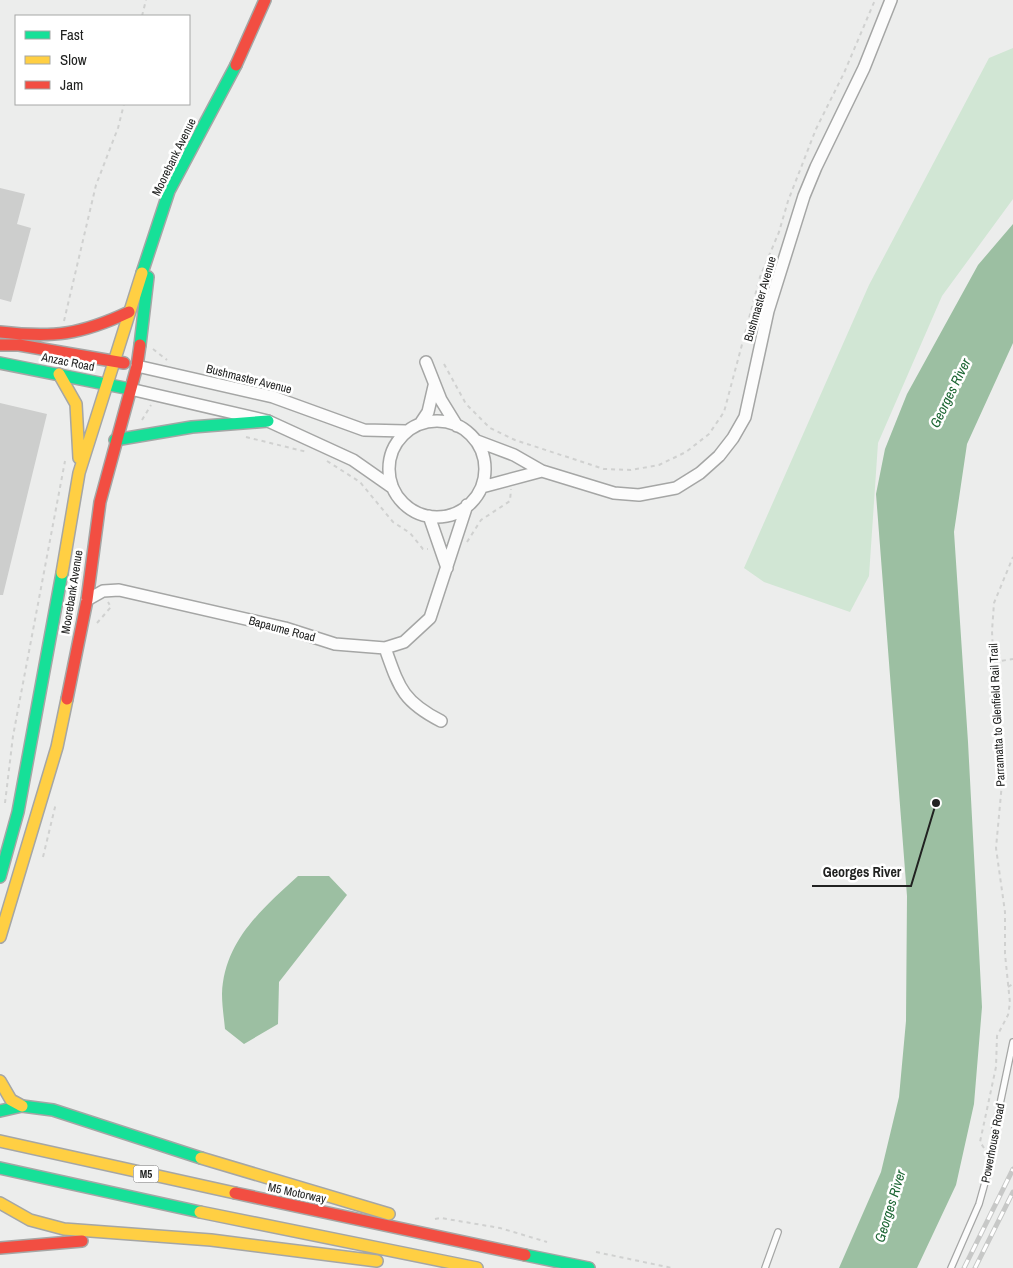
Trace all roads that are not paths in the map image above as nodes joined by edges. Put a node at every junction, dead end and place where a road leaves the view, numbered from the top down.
1 (265, 0) edge
2 (891, 0) edge
3 (151, 248) junction
4 (129, 312) junction
5 (0, 332) edge
6 (0, 345) edge
7 (113, 361) junction
8 (426, 362) dead end
9 (0, 363) edge
10 (137, 366) junction
11 (58, 374) junction
12 (106, 384) junction
13 (435, 384) junction
14 (130, 389) junction
15 (268, 421) junction
16 (420, 424) junction
17 (457, 426) junction
18 (406, 431) junction
19 (115, 440) junction
20 (476, 441) junction
21 (542, 472) junction
22 (79, 473) junction
23 (482, 487) junction
24 (393, 488) junction
25 (467, 505) junction
26 (429, 516) junction
27 (446, 568) junction
28 (87, 600) junction
29 (385, 648) junction
30 (441, 720) dead end
31 (0, 877) edge
32 (0, 937) edge
33 (1013, 1043) edge
34 (0, 1081) edge
35 (22, 1106) junction
36 (0, 1111) edge
37 (0, 1141) edge
38 (0, 1168) edge
39 (0, 1203) edge
40 (778, 1232) dead end
41 (167, 1236) junction
42 (444, 1238) junction
43 (0, 1248) edge
44 (440, 1268) edge
45 (478, 1268) edge
46 (589, 1268) edge
47 (765, 1268) edge
48 (951, 1268) edge

1 - 3 main road, Moorebank Avenue
2 - 21 street, Bushmaster Avenue
3 - 4 main road, Moorebank Avenue
3 - 10 main road, Moorebank Avenue
4 - 5 main road
4 - 7 main road, Moorebank Avenue
6 - 7 main road, Anzac Road
7 - 10 main road, Bushmaster Avenue
7 - 12 main road, Moorebank Avenue
8 - 13 street
9 - 11 main road, Anzac Road
10 - 14 main road, Moorebank Avenue
10 - 18 street, Bushmaster Avenue
11 - 12 main road, Anzac Road
11 - 22 main road
12 - 14 main road, Anzac Road
12 - 22 main road, Moorebank Avenue
13 - 16 street
13 - 17 street
14 - 15 street
14 - 19 main road, Moorebank Avenue
15 - 19 main road
15 - 24 street
16 - 17 street
16 - 18 street
17 - 20 street
18 - 24 street
19 - 28 main road, Moorebank Avenue
20 - 21 street, Bushmaster Avenue
20 - 23 street
21 - 23 street
22 - 31 main road, Moorebank Avenue
23 - 25 street
24 - 26 street
25 - 26 street
25 - 27 street
26 - 27 street
27 - 29 street
28 - 29 street, Bapaume Road
28 - 32 main road, Moorebank Avenue
29 - 30 street
33 - 48 lane, Powerhouse Road
34 - 35 main road
35 - 36 main road
35 - 42 main road
37 - 42 main road, M5 Motorway / M5
38 - 45 main road, M5
39 - 41 main road
40 - 47 lane
41 - 43 main road
41 - 44 main road
42 - 46 main road, M5 Motorway / M5

